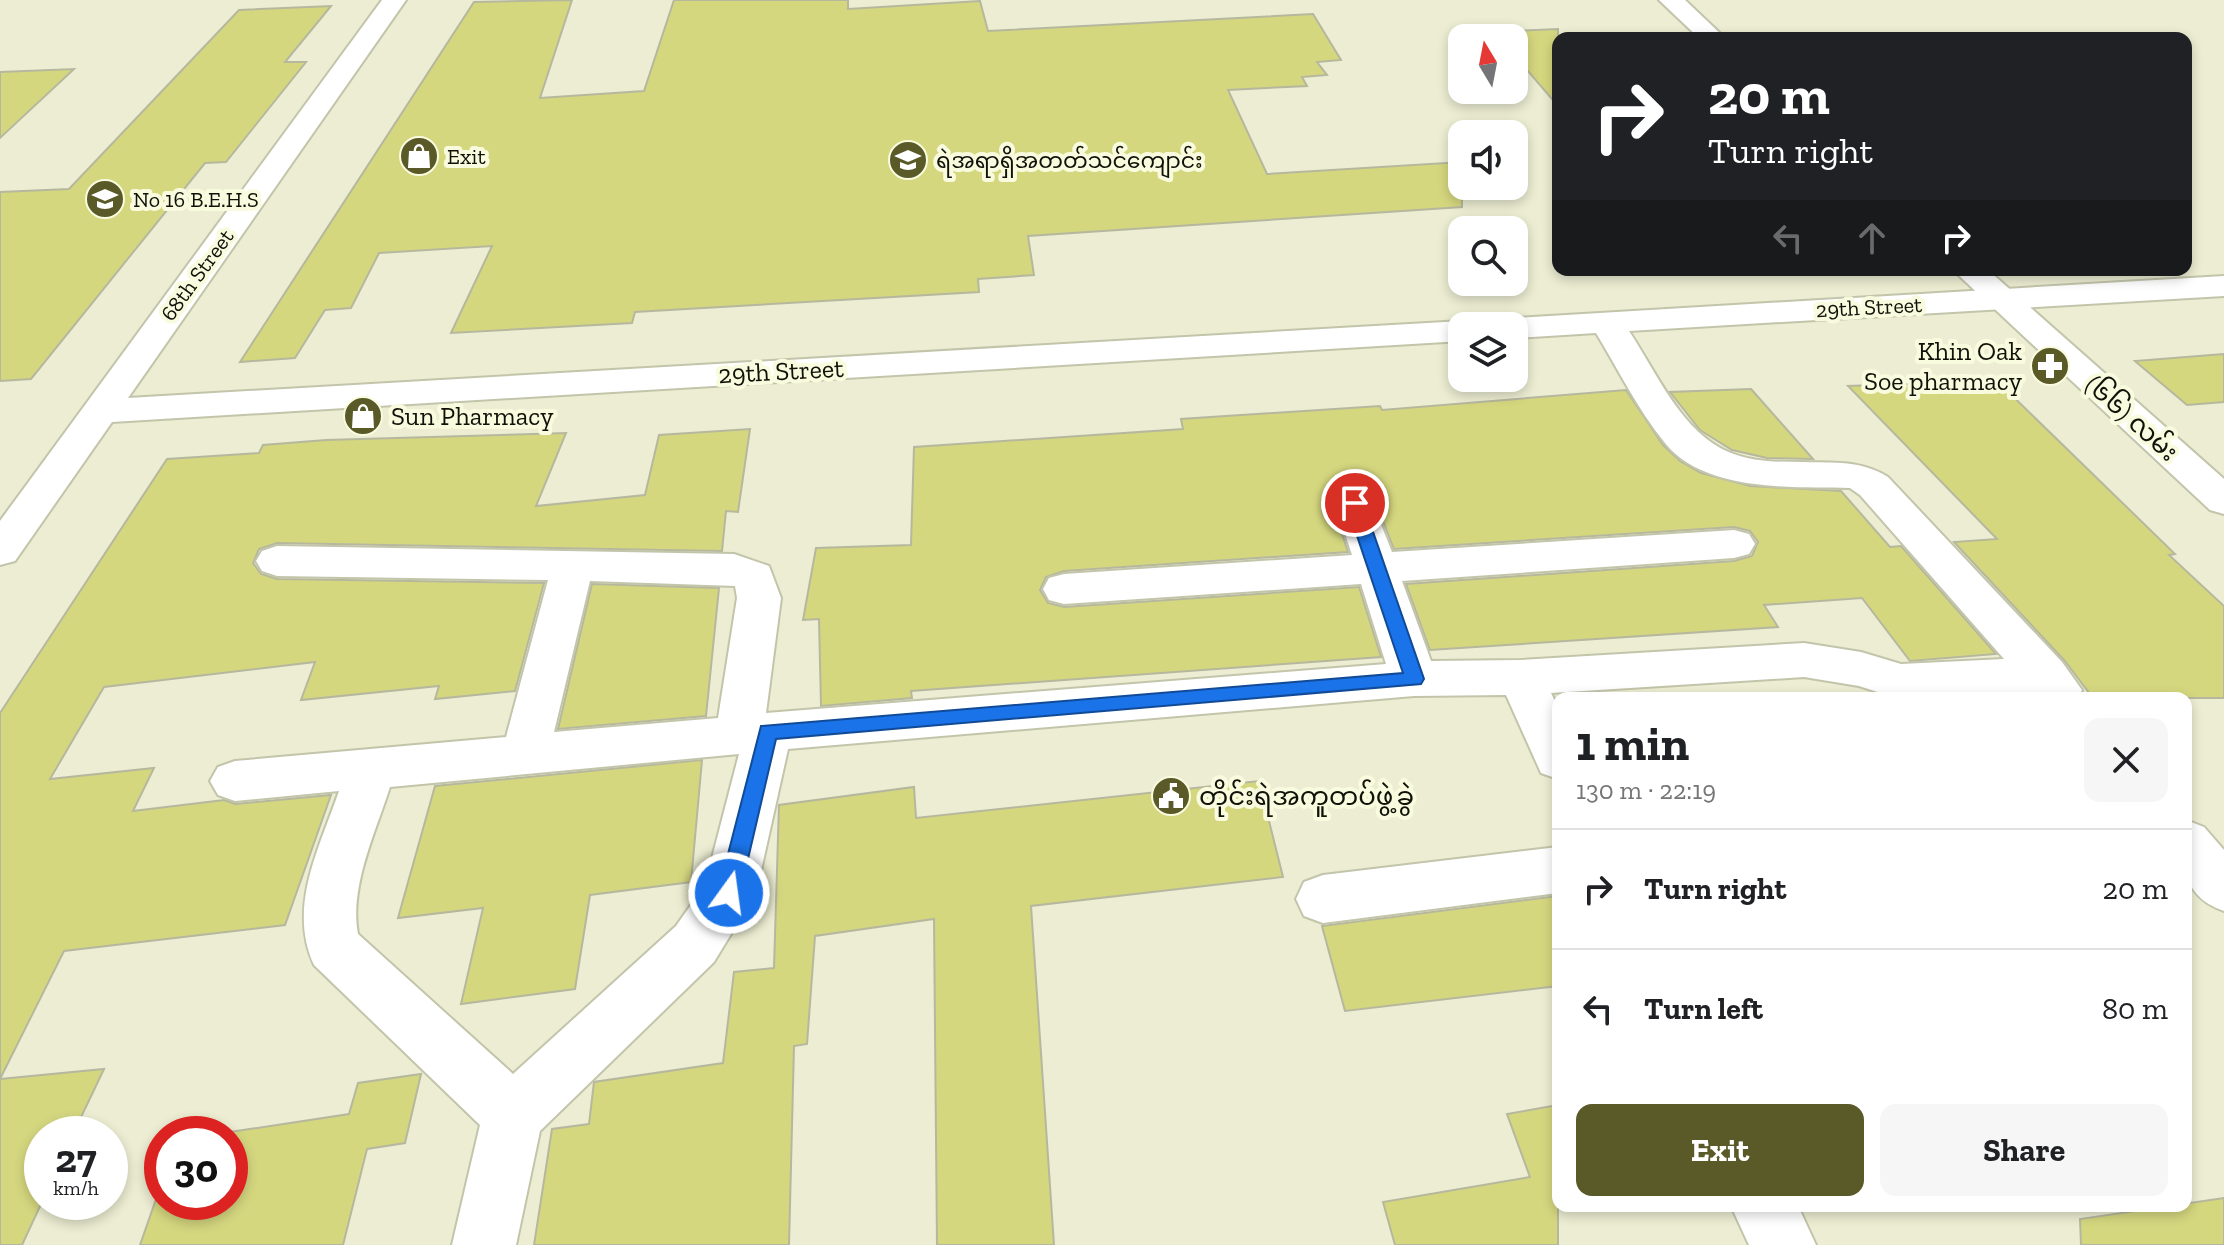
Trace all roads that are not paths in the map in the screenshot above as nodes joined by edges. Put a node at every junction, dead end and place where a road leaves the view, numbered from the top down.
1 (394, 0) edge
2 (1671, 0) edge
3 (1706, 32) edge
4 (1976, 276) edge
5 (2224, 286) edge
6 (2002, 299) junction
7 (1606, 322) junction
8 (1528, 327) edge
9 (1448, 332) edge
10 (100, 411) junction
11 (2217, 488) edge
12 (1355, 503) dead end
13 (1734, 544) dead end
14 (0, 551) edge
15 (277, 561) dead end
16 (573, 566) junction
17 (1376, 566) junction
18 (1064, 589) dead end
19 (1521, 677) junction
20 (1414, 679) junction
21 (2056, 686) edge
22 (754, 733) junction
23 (1552, 746) edge
24 (525, 754) junction
25 (371, 769) junction
26 (235, 781) dead end
27 (2192, 849) edge
28 (1552, 871) edge
29 (2224, 888) edge
30 (1323, 899) dead end
31 (513, 1115) junction
32 (1766, 1212) edge
33 (484, 1245) edge
34 (1784, 1245) edge

1 - 10 street, 68th Street
2 - 3 street
4 - 6 street, (၆၆) လမ်း
5 - 6 street, 29th Street
6 - 7 street, 29th Street
6 - 11 street, (၆၆) လမ်း
7 - 8 street, 29th Street
7 - 21 street
9 - 10 street, 29th Street
10 - 14 street, 68th Street
12 - 17 street
13 - 17 street
15 - 16 street
16 - 22 street
16 - 24 street
17 - 18 street
17 - 20 street
19 - 20 street
19 - 21 street
19 - 23 street
20 - 22 street
22 - 24 street
22 - 31 street
24 - 25 street
25 - 26 street
25 - 31 street
27 - 29 street
28 - 30 street
31 - 33 street
32 - 34 street

